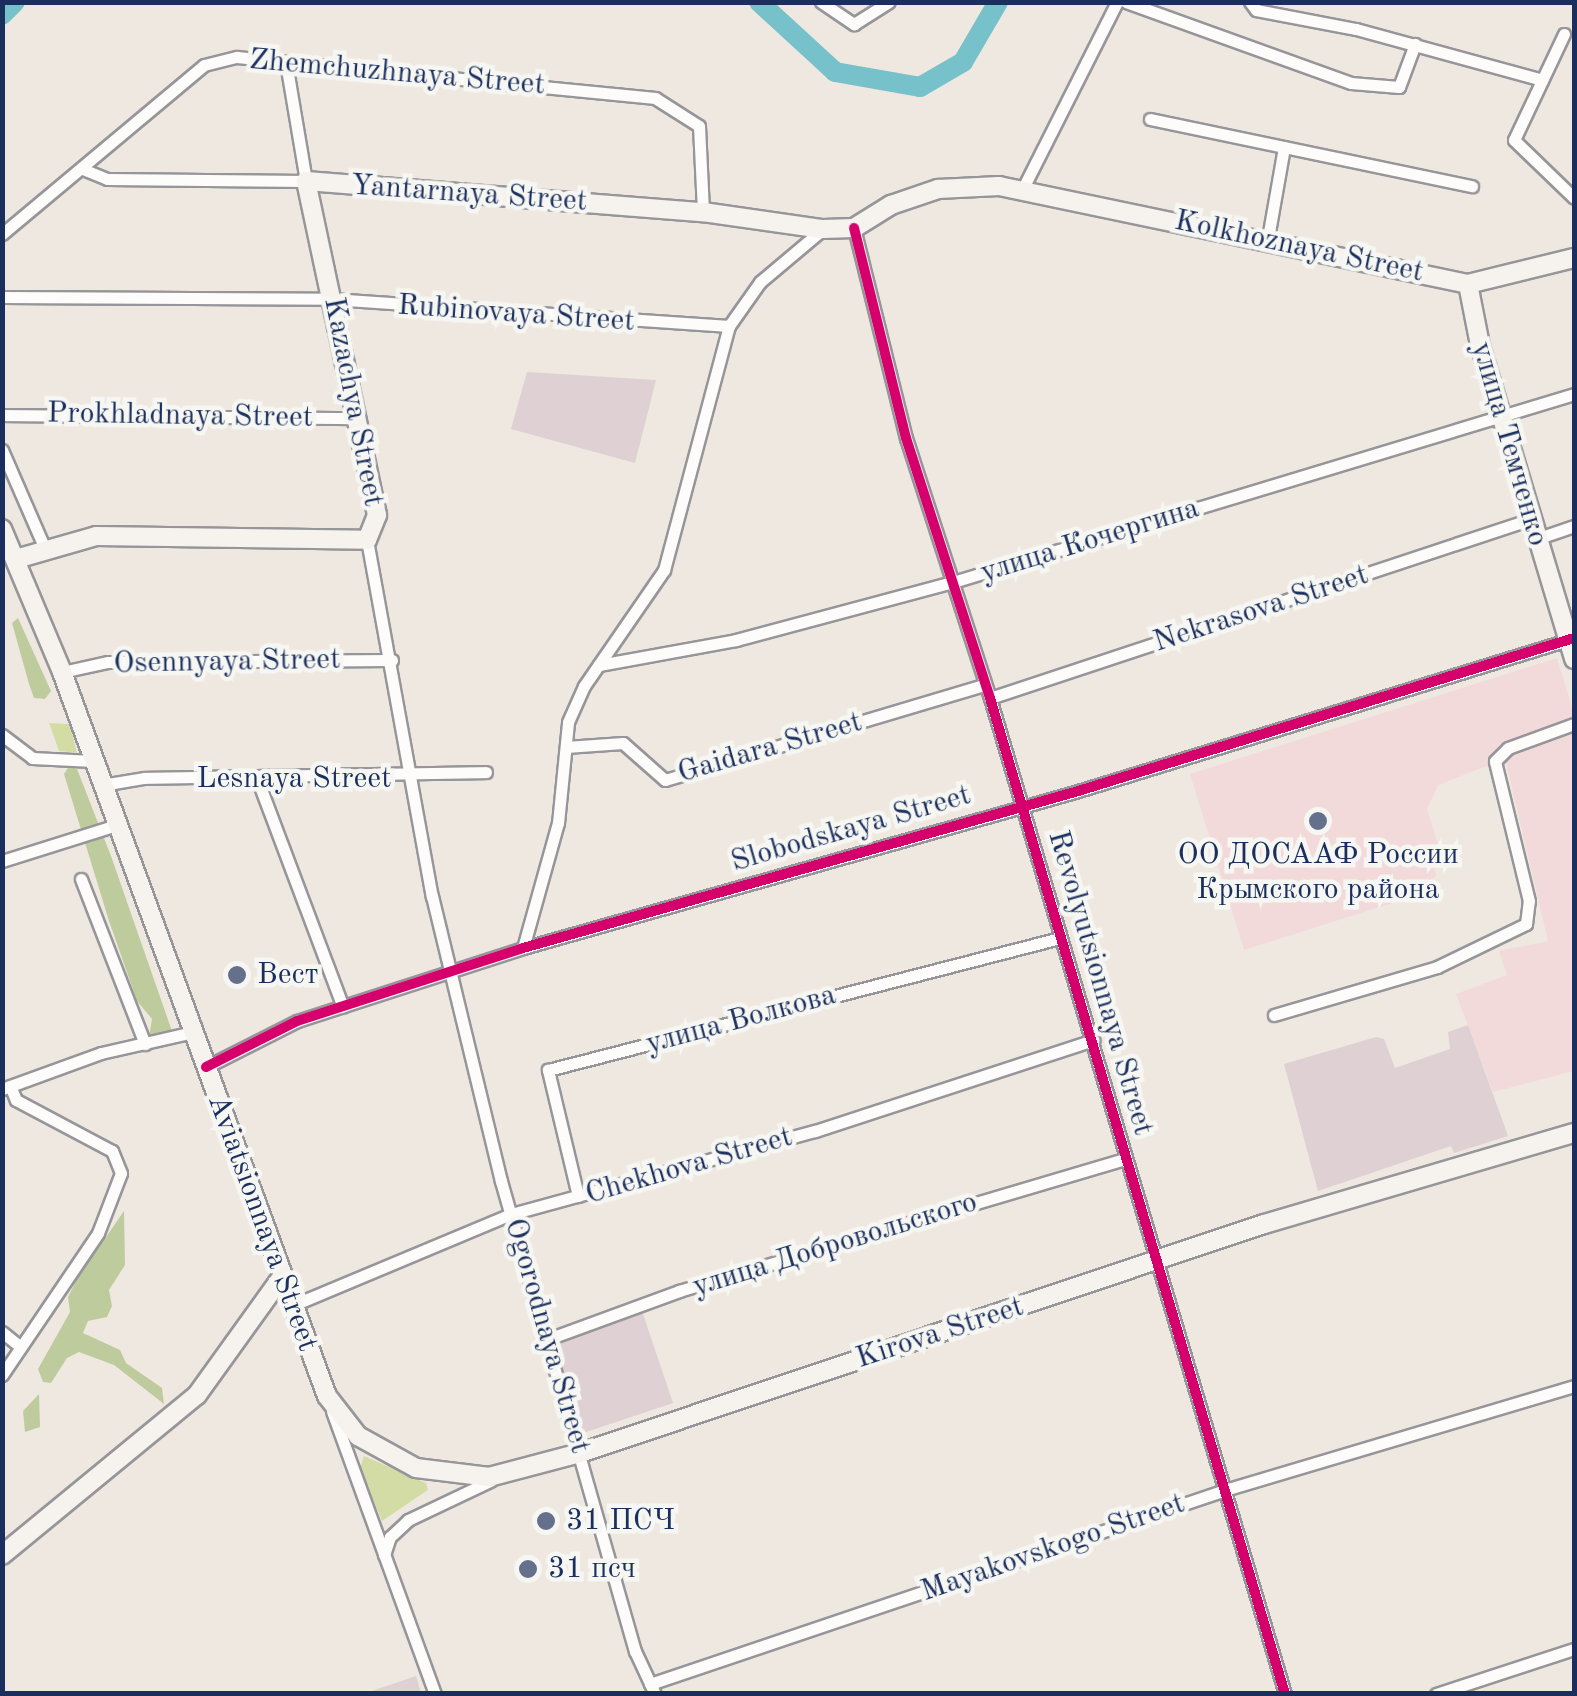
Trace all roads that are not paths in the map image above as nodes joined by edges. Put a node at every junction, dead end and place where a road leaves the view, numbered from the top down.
1 (821, 2) edge
2 (889, 2) edge
3 (1117, 2) edge
4 (1126, 2) edge
5 (1250, 2) edge
6 (1564, 34) dead end
7 (1415, 44) junction
8 (286, 63) junction
9 (1542, 80) junction
10 (1150, 119) dead end
11 (1284, 147) junction
12 (85, 170) junction
13 (306, 181) junction
14 (1472, 186) dead end
15 (1022, 190) junction
16 (1574, 198) edge
17 (703, 212) junction
18 (823, 228) junction
19 (854, 228) junction
20 (2, 234) edge
21 (1268, 238) junction
22 (1574, 258) edge
23 (1468, 284) junction
24 (2, 297) edge
25 (332, 299) junction
26 (730, 326) junction
27 (1574, 394) edge
28 (2, 414) edge
29 (1501, 417) junction
30 (358, 418) junction
31 (2, 450) edge
32 (1531, 519) junction
33 (1574, 526) edge
34 (2, 529) edge
35 (1536, 538) junction
36 (366, 540) junction
37 (45, 549) junction
38 (16, 559) junction
39 (952, 582) junction
40 (1571, 638) edge
41 (392, 660) junction
42 (1574, 660) edge
43 (599, 665) junction
44 (62, 672) junction
45 (984, 685) junction
46 (990, 698) junction
47 (1574, 724) edge
48 (2, 734) edge
49 (566, 748) junction
50 (93, 761) junction
51 (486, 772) dead end
52 (413, 778) junction
53 (258, 781) junction
54 (102, 785) junction
55 (1022, 806) junction
56 (116, 825) junction
57 (2, 861) edge
58 (81, 879) dead end
59 (1060, 938) junction
60 (523, 948) junction
61 (451, 975) junction
62 (344, 1007) junction
63 (1274, 1015) dead end
64 (193, 1032) junction
65 (1093, 1040) junction
66 (145, 1044) junction
67 (206, 1067) junction
68 (6, 1087) edge
69 (1574, 1133) edge
70 (1125, 1159) junction
71 (578, 1196) junction
72 (511, 1214) junction
73 (1158, 1260) junction
74 (280, 1278) junction
75 (291, 1306) junction
76 (2, 1332) edge
77 (548, 1339) junction
78 (19, 1346) junction
79 (2, 1375) edge
80 (1574, 1386) edge
81 (327, 1396) junction
82 (580, 1453) junction
83 (526, 1468) junction
84 (1225, 1490) junction
85 (2, 1555) edge
86 (384, 1555) junction
87 (1574, 1649) edge
88 (652, 1689) edge
89 (435, 1694) edge
90 (1284, 1694) edge
91 (1436, 1694) edge

1 - 2 street
3 - 15 street
4 - 7 street
5 - 7 street
6 - 9 street
7 - 9 street
8 - 12 street, Zhemchuzhnaya Street
8 - 13 street, Kazachya Street
8 - 17 street, Zhemchuzhnaya Street
9 - 16 street
10 - 11 street
11 - 14 street
11 - 21 street
12 - 13 street, Yantarnaya Street
12 - 20 street, Zhemchuzhnaya Street
13 - 17 main road, Yantarnaya Street
13 - 25 main road, Kazachya Street
15 - 19 main road, Kolkhoznaya Street
15 - 21 main road, Kolkhoznaya Street
17 - 18 main road, Yantarnaya Street
18 - 19 main road, Yantarnaya Street
18 - 26 street
19 - 39 street, Revolyutsionnaya Street
21 - 23 main road, Kolkhoznaya Street
22 - 23 main road, Kolkhoznaya Street
23 - 29 main road, улица Темченко
24 - 25 street, Rubinovaya Street
25 - 26 street, Rubinovaya Street
25 - 30 main road, Kazachya Street
26 - 43 street
27 - 29 street, улица Кочергина
28 - 30 street, Prokhladnaya Street
29 - 32 main road, улица Темченко
29 - 39 street, улица Кочергина
30 - 36 main road, Kazachya Street
31 - 37 street
32 - 35 main road, улица Темченко
32 - 46 street, Nekrasova Street
33 - 35 street
34 - 38 main road, Aviatsionnaya Street
35 - 40 main road, улица Темченко
36 - 37 main road
36 - 41 street, Kazachya Street
37 - 38 main road
38 - 44 main road, Aviatsionnaya Street
39 - 43 street, улица Кочергина
39 - 45 street, Revolyutsionnaya Street
40 - 42 main road, улица Темченко
40 - 55 street, Slobodskaya Street
41 - 44 street, Osennyaya Street
41 - 52 street, Kazachya Street
43 - 49 street
44 - 50 main road, Aviatsionnaya Street
45 - 46 street, Revolyutsionnaya Street
45 - 49 street, Gaidara Street
46 - 55 street, Revolyutsionnaya Street
47 - 63 street
48 - 50 street
49 - 60 street
50 - 54 main road, Aviatsionnaya Street
51 - 52 street, Lesnaya Street
52 - 53 street, Lesnaya Street
52 - 61 street, Kazachya Street
53 - 54 street, Lesnaya Street
53 - 62 street
54 - 56 main road, Aviatsionnaya Street
55 - 59 street, Revolyutsionnaya Street
55 - 60 street, Slobodskaya Street
56 - 57 street
56 - 64 main road, Aviatsionnaya Street
58 - 66 street
59 - 65 street, Revolyutsionnaya Street
59 - 71 street, улица Волкова
60 - 61 street, Slobodskaya Street
61 - 62 street, Slobodskaya Street
61 - 72 street, Ogorodnaya Street
62 - 67 street, Slobodskaya Street
64 - 66 street
64 - 67 main road, Aviatsionnaya Street
65 - 70 street, Revolyutsionnaya Street
65 - 71 street, Chekhova Street
66 - 68 street
67 - 74 main road, Aviatsionnaya Street
68 - 78 street
69 - 73 main road, Kirova Street
70 - 73 street, Revolyutsionnaya Street
70 - 77 street, улица Добровольского
71 - 72 street, Chekhova Street
72 - 75 street, Chekhova Street
72 - 77 street, Ogorodnaya Street
73 - 82 main road, Kirova Street
73 - 84 street, Revolyutsionnaya Street
74 - 75 main road, Aviatsionnaya Street
74 - 85 main road
75 - 81 main road, Aviatsionnaya Street
76 - 78 street
77 - 82 street, Ogorodnaya Street
78 - 79 street
80 - 84 street, Mayakovskogo Street
81 - 83 main road, Kirova Street
81 - 86 street, Aviatsionnaya Street
82 - 83 main road, Kirova Street
82 - 88 street, Ogorodnaya Street
83 - 86 street
84 - 88 street, Mayakovskogo Street
84 - 90 street, Revolyutsionnaya Street
86 - 89 street, Aviatsionnaya Street
87 - 91 street

